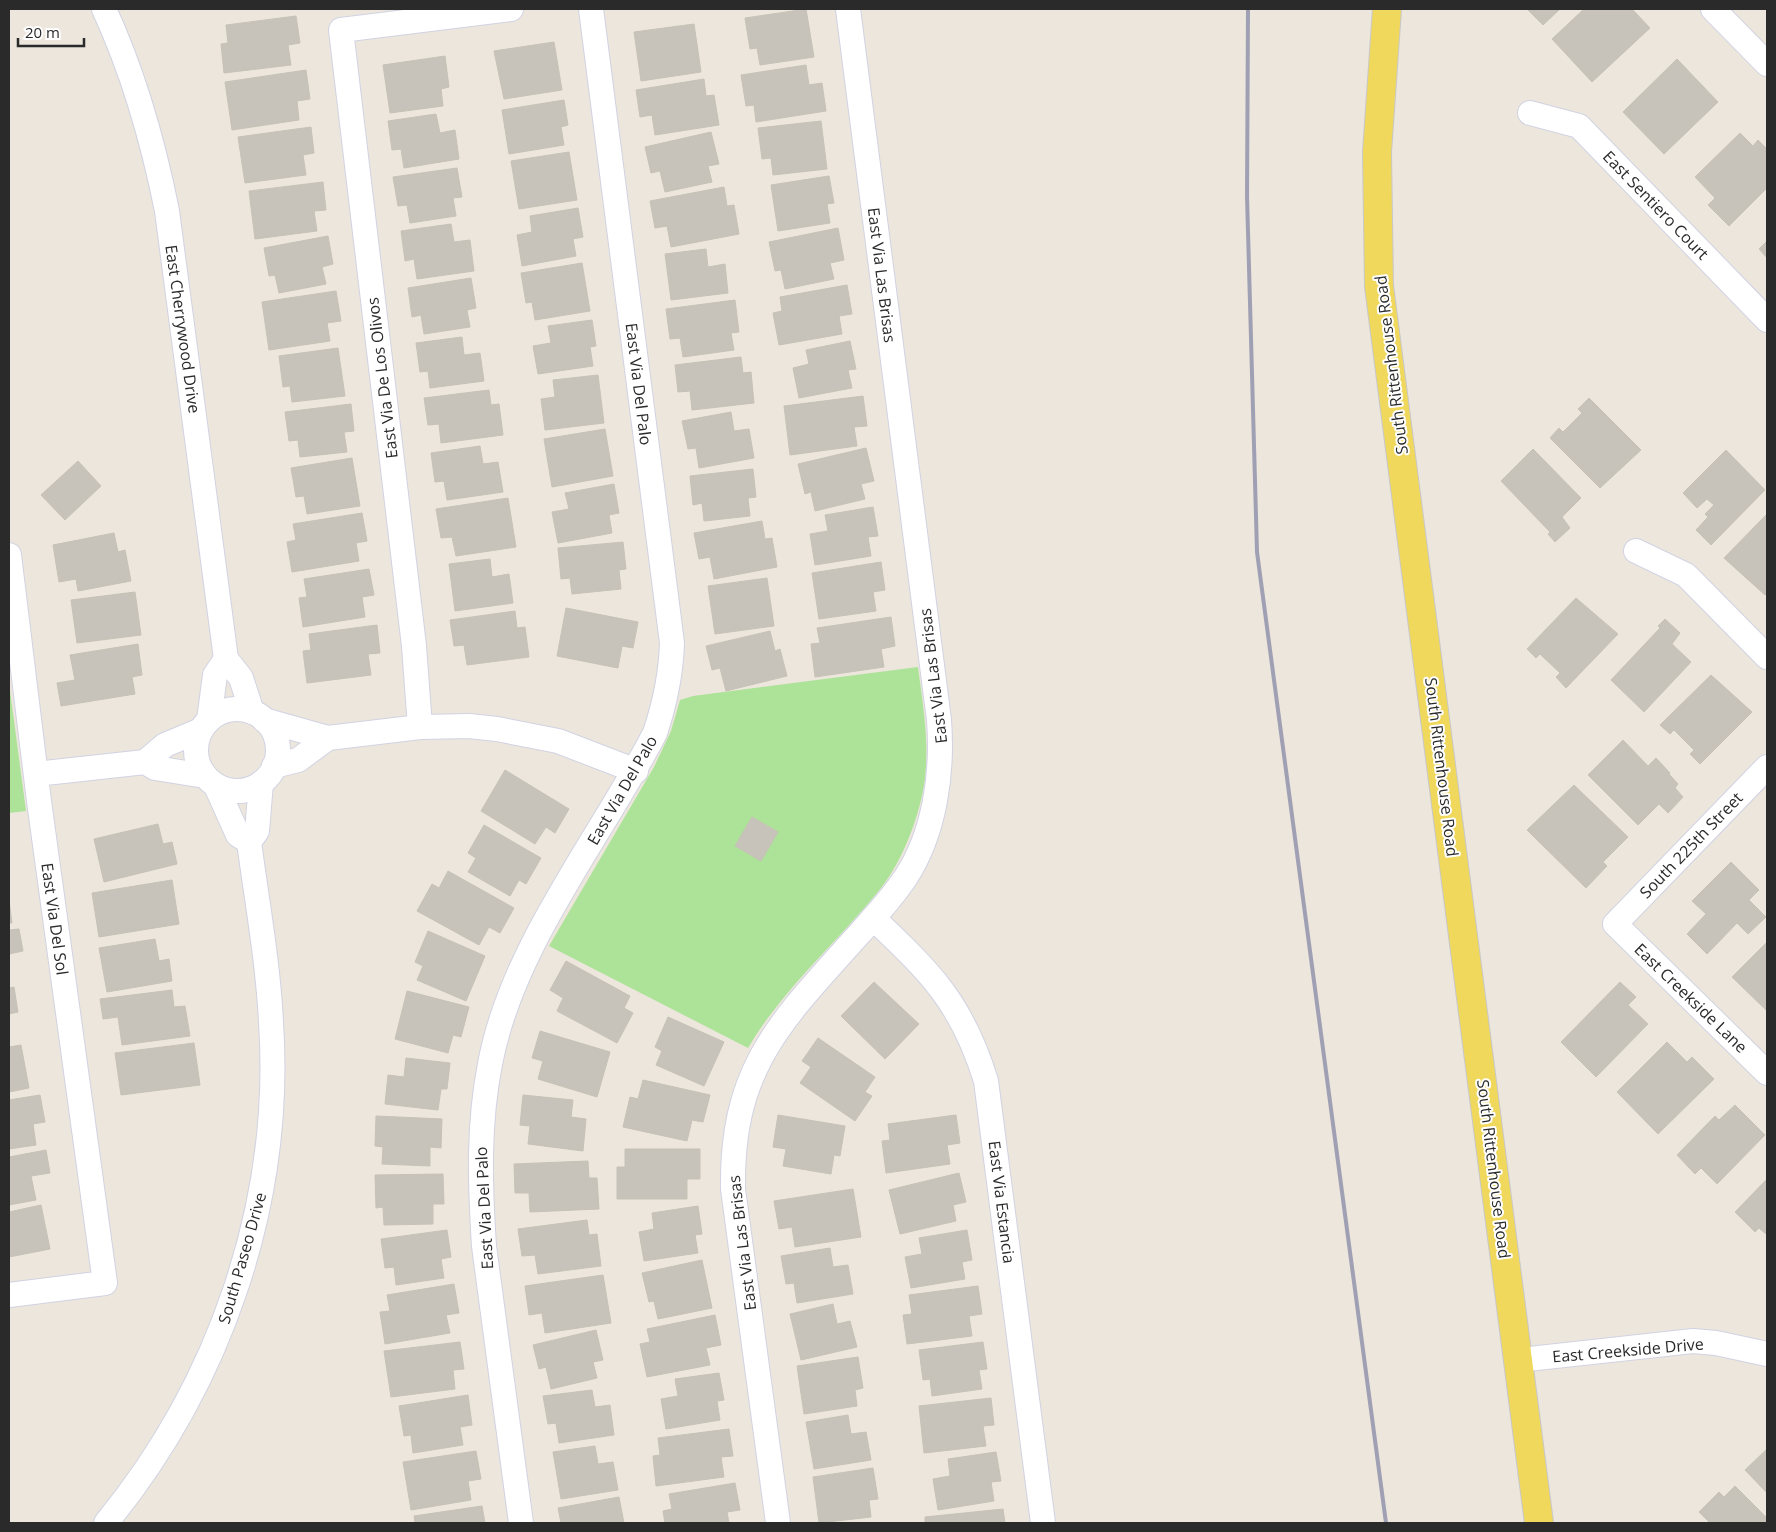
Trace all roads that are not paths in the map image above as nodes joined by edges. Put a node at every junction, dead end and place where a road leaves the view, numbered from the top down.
1 (104, 9) edge
2 (511, 9) edge
3 (590, 9) edge
4 (848, 9) edge
5 (1387, 9) edge
6 (1713, 9) edge
7 (1767, 64) edge
8 (1530, 113) dead end
9 (1767, 320) edge
10 (1636, 551) dead end
11 (9, 555) edge
12 (1767, 657) edge
13 (226, 659) junction
14 (258, 716) junction
15 (205, 725) junction
16 (420, 727) junction
17 (328, 738) junction
18 (145, 762) junction
19 (1767, 767) edge
20 (636, 771) junction
21 (36, 774) junction
22 (268, 775) junction
23 (211, 781) junction
24 (249, 842) junction
25 (873, 918) junction
26 (1615, 924) joint
27 (1767, 1073) edge
28 (9, 1295) edge
29 (1767, 1354) edge
30 (1519, 1360) junction
31 (106, 1523) edge
32 (521, 1523) edge
33 (778, 1523) edge
34 (1043, 1523) edge
35 (1539, 1523) edge

1 - 13 street, East Cherrywood Drive
2 - 16 street, East Via De Los Olivos
3 - 20 street, East Via Del Palo
4 - 25 street, East Via Las Brisas
5 - 30 main road, South Rittenhouse Road
6 - 7 street
8 - 9 street, East Sentiero Court
10 - 12 street
11 - 21 street, East Via Del Sol
13 - 14 street
13 - 15 street
14 - 15 street
14 - 17 street
14 - 22 street
15 - 18 street
15 - 23 street
16 - 17 street
16 - 20 street
17 - 22 street
18 - 21 street
18 - 23 street
19 - 26 street, South 225th Street
20 - 32 street, East Via Del Palo
21 - 28 street, East Via Del Sol
22 - 23 street
22 - 24 street
23 - 24 street
24 - 31 street, South Paseo Drive
25 - 33 street, East Via Las Brisas
25 - 34 street, East Via Estancia
26 - 27 street, East Creekside Lane
29 - 30 street, East Creekside Drive
30 - 35 main road, South Rittenhouse Road

